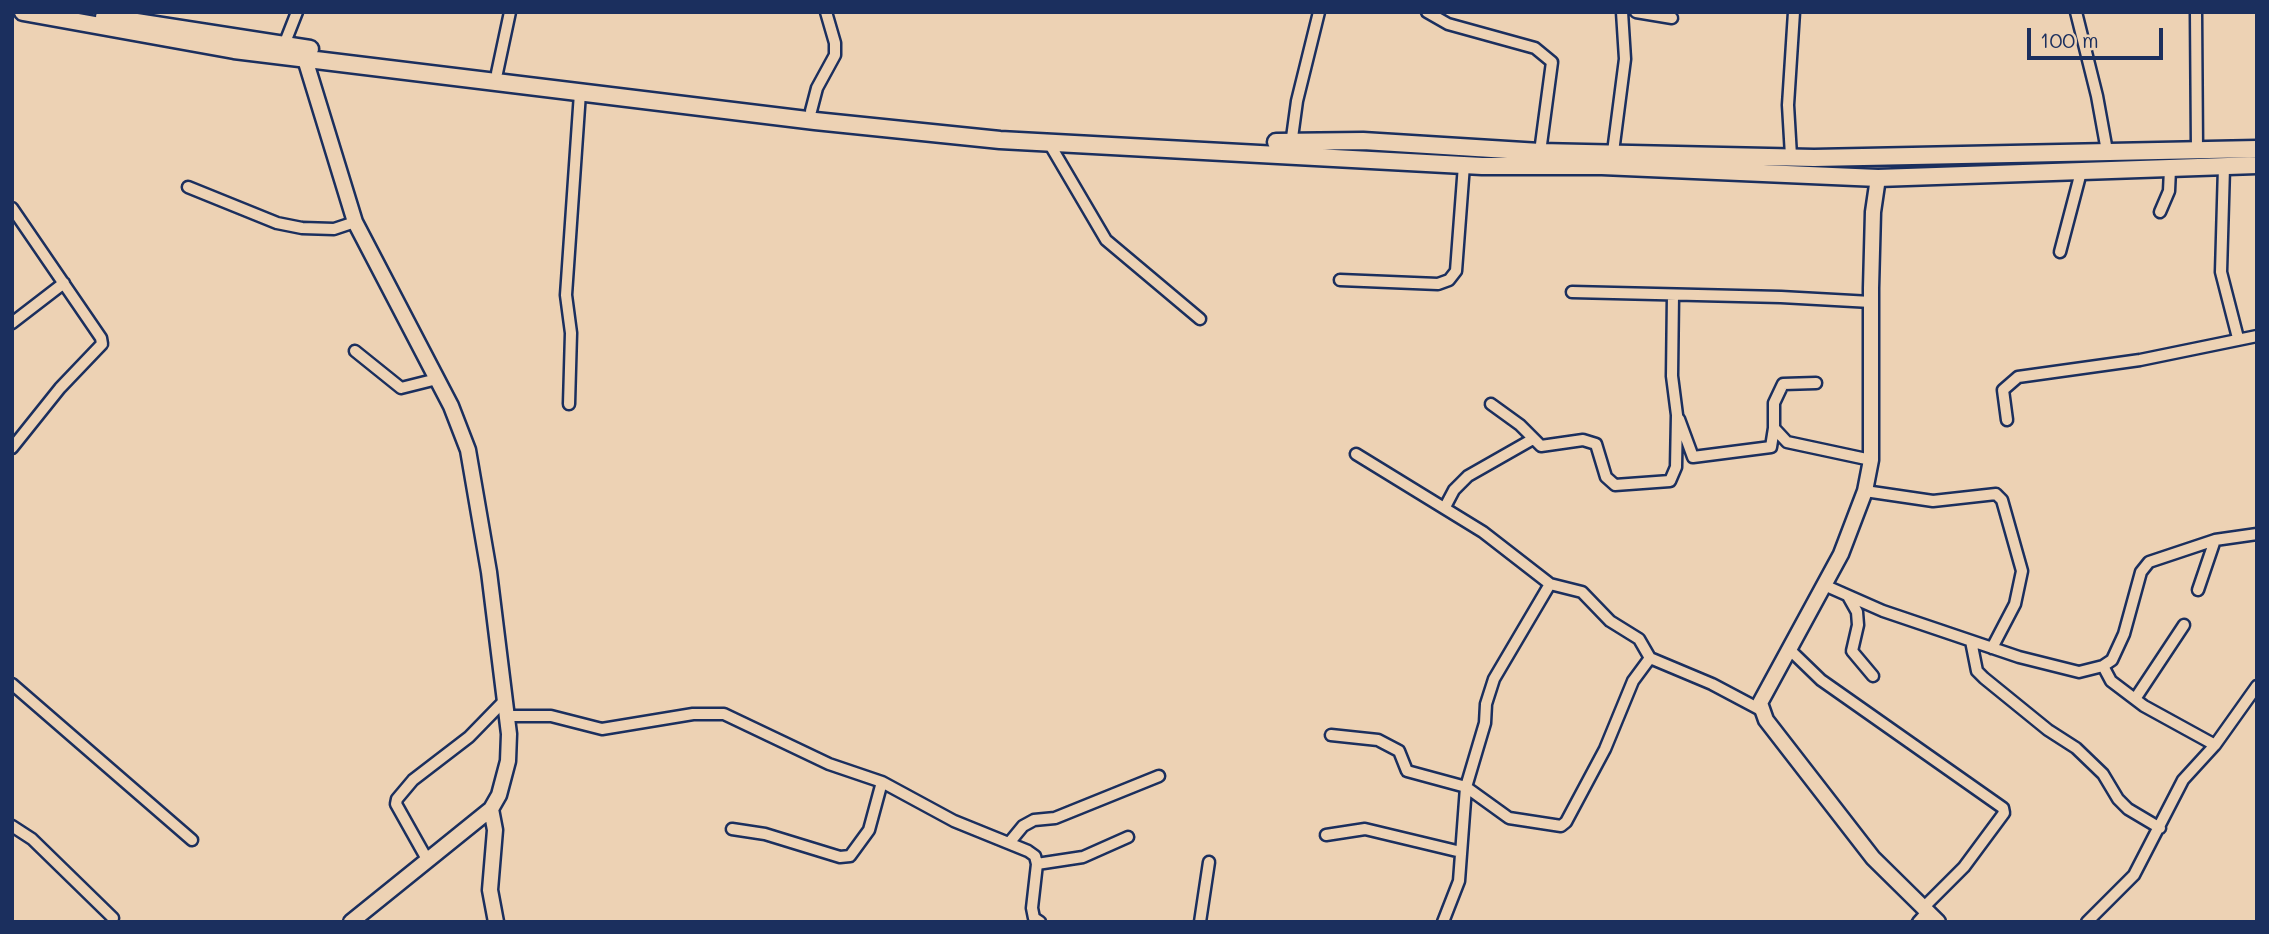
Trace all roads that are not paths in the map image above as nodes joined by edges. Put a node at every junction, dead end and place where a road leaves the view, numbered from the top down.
1 (23, 12) edge
2 (79, 12) edge
3 (297, 12) edge
4 (510, 12) edge
5 (826, 12) edge
6 (1319, 12) edge
7 (1427, 12) edge
8 (1622, 12) edge
9 (1636, 12) edge
10 (1794, 12) edge
11 (2076, 12) edge
12 (2196, 12) edge
13 (1672, 18) dead end
14 (284, 45) junction
15 (305, 59) junction
16 (497, 74) junction
17 (580, 93) junction
18 (706, 103) junction
19 (811, 111) junction
20 (1049, 143) junction
21 (1290, 148) junction
22 (2257, 149) edge
23 (2197, 150) junction
24 (2107, 151) junction
25 (1540, 152) junction
26 (1613, 152) junction
27 (1791, 156) junction
28 (1464, 165) junction
29 (2257, 165) edge
30 (2224, 167) junction
31 (2170, 169) junction
32 (2081, 172) junction
33 (1878, 178) junction
34 (188, 187) dead end
35 (12, 208) edge
36 (2160, 212) dead end
37 (355, 222) junction
38 (2060, 252) dead end
39 (1339, 280) dead end
40 (64, 283) junction
41 (1572, 292) dead end
42 (1673, 295) junction
43 (1871, 303) junction
44 (1200, 319) dead end
45 (12, 323) edge
46 (2257, 336) edge
47 (2238, 338) junction
48 (355, 351) dead end
49 (437, 379) junction
50 (1816, 383) dead end
51 (569, 404) dead end
52 (1491, 404) dead end
53 (1677, 415) junction
54 (2007, 420) dead end
55 (1774, 428) junction
56 (1532, 439) junction
57 (12, 448) edge
58 (1356, 454) dead end
59 (1871, 460) junction
60 (1865, 491) junction
61 (1445, 508) junction
62 (2257, 534) edge
63 (2215, 540) junction
64 (1550, 584) junction
65 (1825, 585) junction
66 (2197, 590) dead end
67 (1848, 596) junction
68 (2184, 625) dead end
69 (1971, 641) junction
70 (1992, 648) junction
71 (1789, 649) junction
72 (1650, 659) junction
73 (2103, 666) junction
74 (1873, 676) dead end
75 (12, 684) edge
76 (2257, 686) edge
77 (506, 699) junction
78 (2135, 699) junction
79 (1761, 710) junction
80 (507, 716) junction
81 (1331, 735) dead end
82 (2216, 745) junction
83 (1159, 776) dead end
84 (882, 782) junction
85 (1466, 787) junction
86 (491, 809) junction
87 (474, 824) junction
88 (12, 826) edge
89 (2160, 828) junction
90 (732, 829) dead end
91 (495, 830) junction
92 (1326, 835) dead end
93 (1128, 837) dead end
94 (192, 840) dead end
95 (1009, 843) junction
96 (1461, 852) junction
97 (428, 861) junction
98 (1209, 862) dead end
99 (1037, 864) junction
100 (1927, 916) edge
101 (113, 918) dead end
102 (351, 922) edge
103 (496, 922) edge
104 (1040, 922) edge
105 (1200, 922) edge
106 (1443, 922) edge
107 (2087, 922) edge

1 - 15 main road
2 - 14 main road
3 - 14 street
4 - 16 street
5 - 19 street
6 - 21 street
7 - 25 street
8 - 26 street
9 - 13 street
10 - 27 street
11 - 24 street
12 - 23 street
14 - 16 main road
15 - 17 main road
15 - 37 street
16 - 18 main road
17 - 18 main road
17 - 51 street
18 - 19 main road
18 - 20 main road
19 - 21 main road
20 - 21 main road
20 - 44 street
21 - 25 main road
21 - 28 main road
22 - 23 main road
23 - 24 main road
24 - 27 main road
25 - 26 main road
26 - 27 main road
28 - 33 main road
28 - 39 street
29 - 30 main road
30 - 31 main road
30 - 47 street
31 - 32 main road
31 - 36 street
32 - 33 main road
32 - 38 street
33 - 43 street
34 - 37 street
35 - 40 street
37 - 49 street
40 - 45 street
40 - 57 street
41 - 42 street
42 - 43 street
42 - 53 street
43 - 59 street
46 - 47 street
47 - 54 street
48 - 49 street
49 - 77 street
50 - 55 street
52 - 56 street
53 - 55 street
53 - 56 street
55 - 59 street
56 - 61 street
58 - 61 street
59 - 60 street
60 - 65 street
60 - 70 street
61 - 64 street
62 - 63 street
63 - 66 street
63 - 73 street
64 - 72 street
64 - 85 street
65 - 67 street
65 - 71 street
67 - 69 street
67 - 74 street
68 - 78 street
69 - 70 street
69 - 89 street
70 - 73 street
71 - 79 street
71 - 100 street
72 - 79 street
72 - 85 street
73 - 78 street
75 - 94 street
76 - 82 street
77 - 80 street
77 - 97 street
78 - 82 street
79 - 100 street
80 - 84 street
80 - 86 street
81 - 85 street
82 - 89 street
83 - 95 street
84 - 90 street
84 - 95 street
85 - 96 street
86 - 87 street
86 - 91 street
87 - 91 street
87 - 97 street
88 - 101 street
89 - 107 street
91 - 103 street
92 - 96 street
93 - 99 street
95 - 99 street
96 - 106 street
97 - 102 street
98 - 105 street
99 - 104 street

